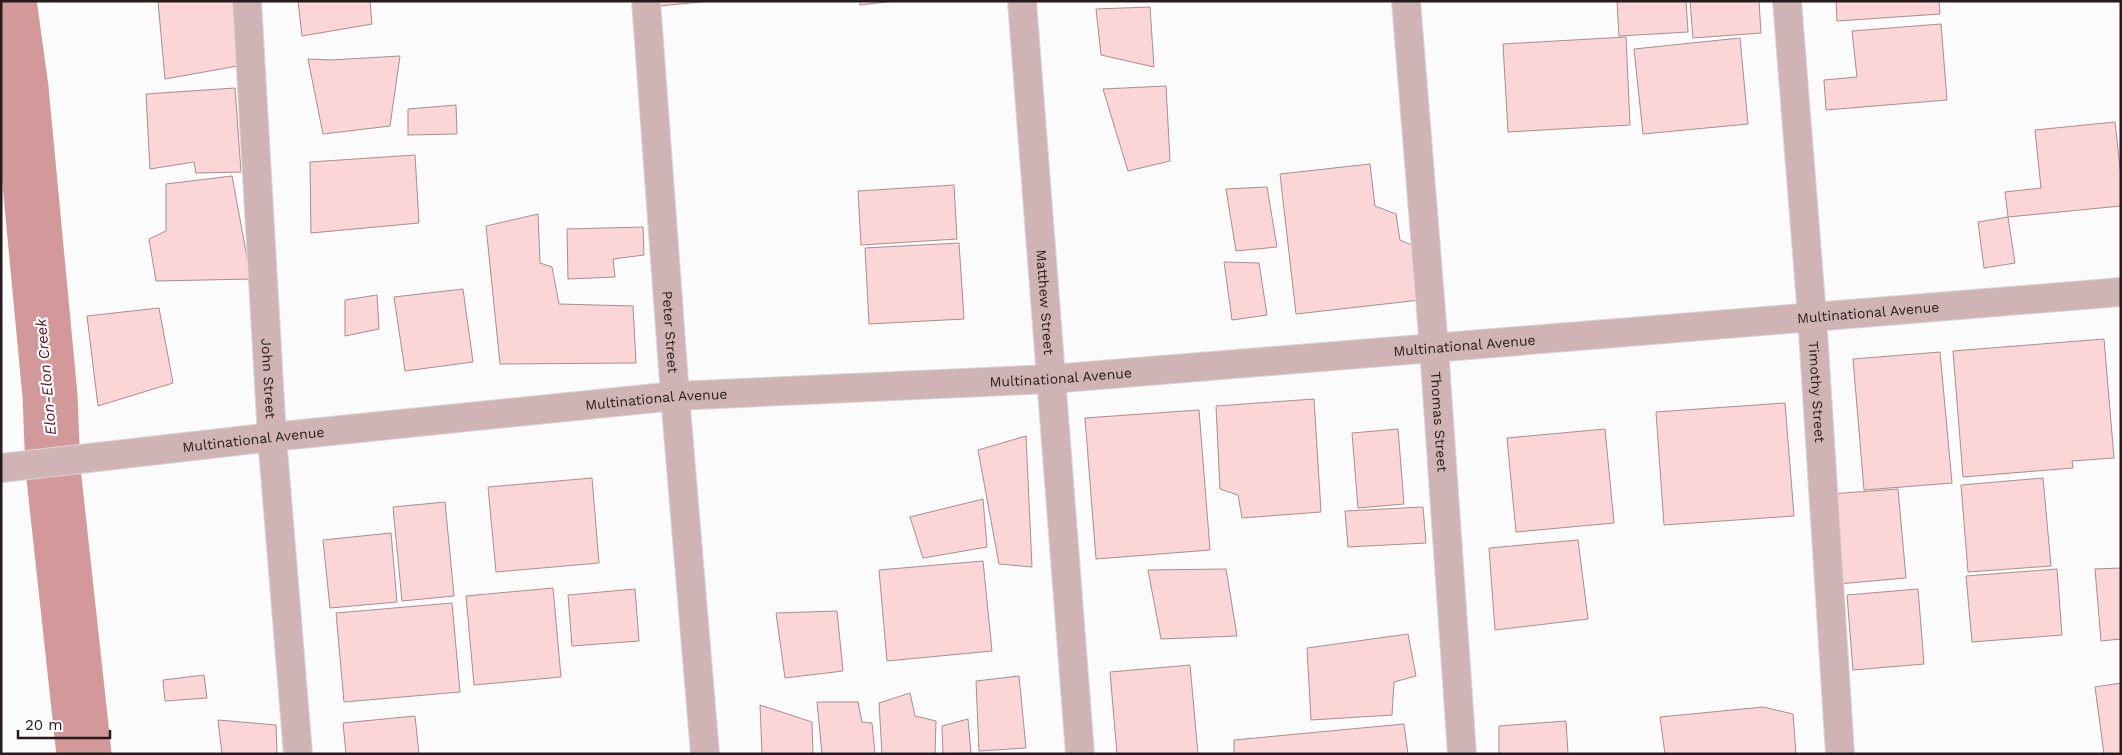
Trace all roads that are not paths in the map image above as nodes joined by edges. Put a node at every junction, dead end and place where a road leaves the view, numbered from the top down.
1 (247, 1) edge
2 (646, 1) edge
3 (1022, 1) edge
4 (1406, 1) edge
5 (1787, 1) edge
6 (2121, 292) edge
7 (1812, 316) junction
8 (1434, 348) junction
9 (1051, 379) junction
10 (675, 396) junction
11 (272, 437) junction
12 (1, 468) edge
13 (298, 754) edge
14 (705, 754) edge
15 (1080, 754) edge
16 (1462, 754) edge
17 (1840, 754) edge

1 - 11 street, John Street
2 - 10 street, Peter Street
3 - 9 street, Matthew Street
4 - 8 street, Thomas Street
5 - 7 street, Timothy Street
6 - 7 street, Multinational Avenue
7 - 8 street, Multinational Avenue
7 - 17 street, Timothy Street
8 - 9 street, Multinational Avenue
8 - 16 street, Thomas Street
9 - 10 street, Multinational Avenue
9 - 15 street, Matthew Street
10 - 11 street, Multinational Avenue
10 - 14 street, Peter Street
11 - 12 street, Multinational Avenue
11 - 13 street, John Street

